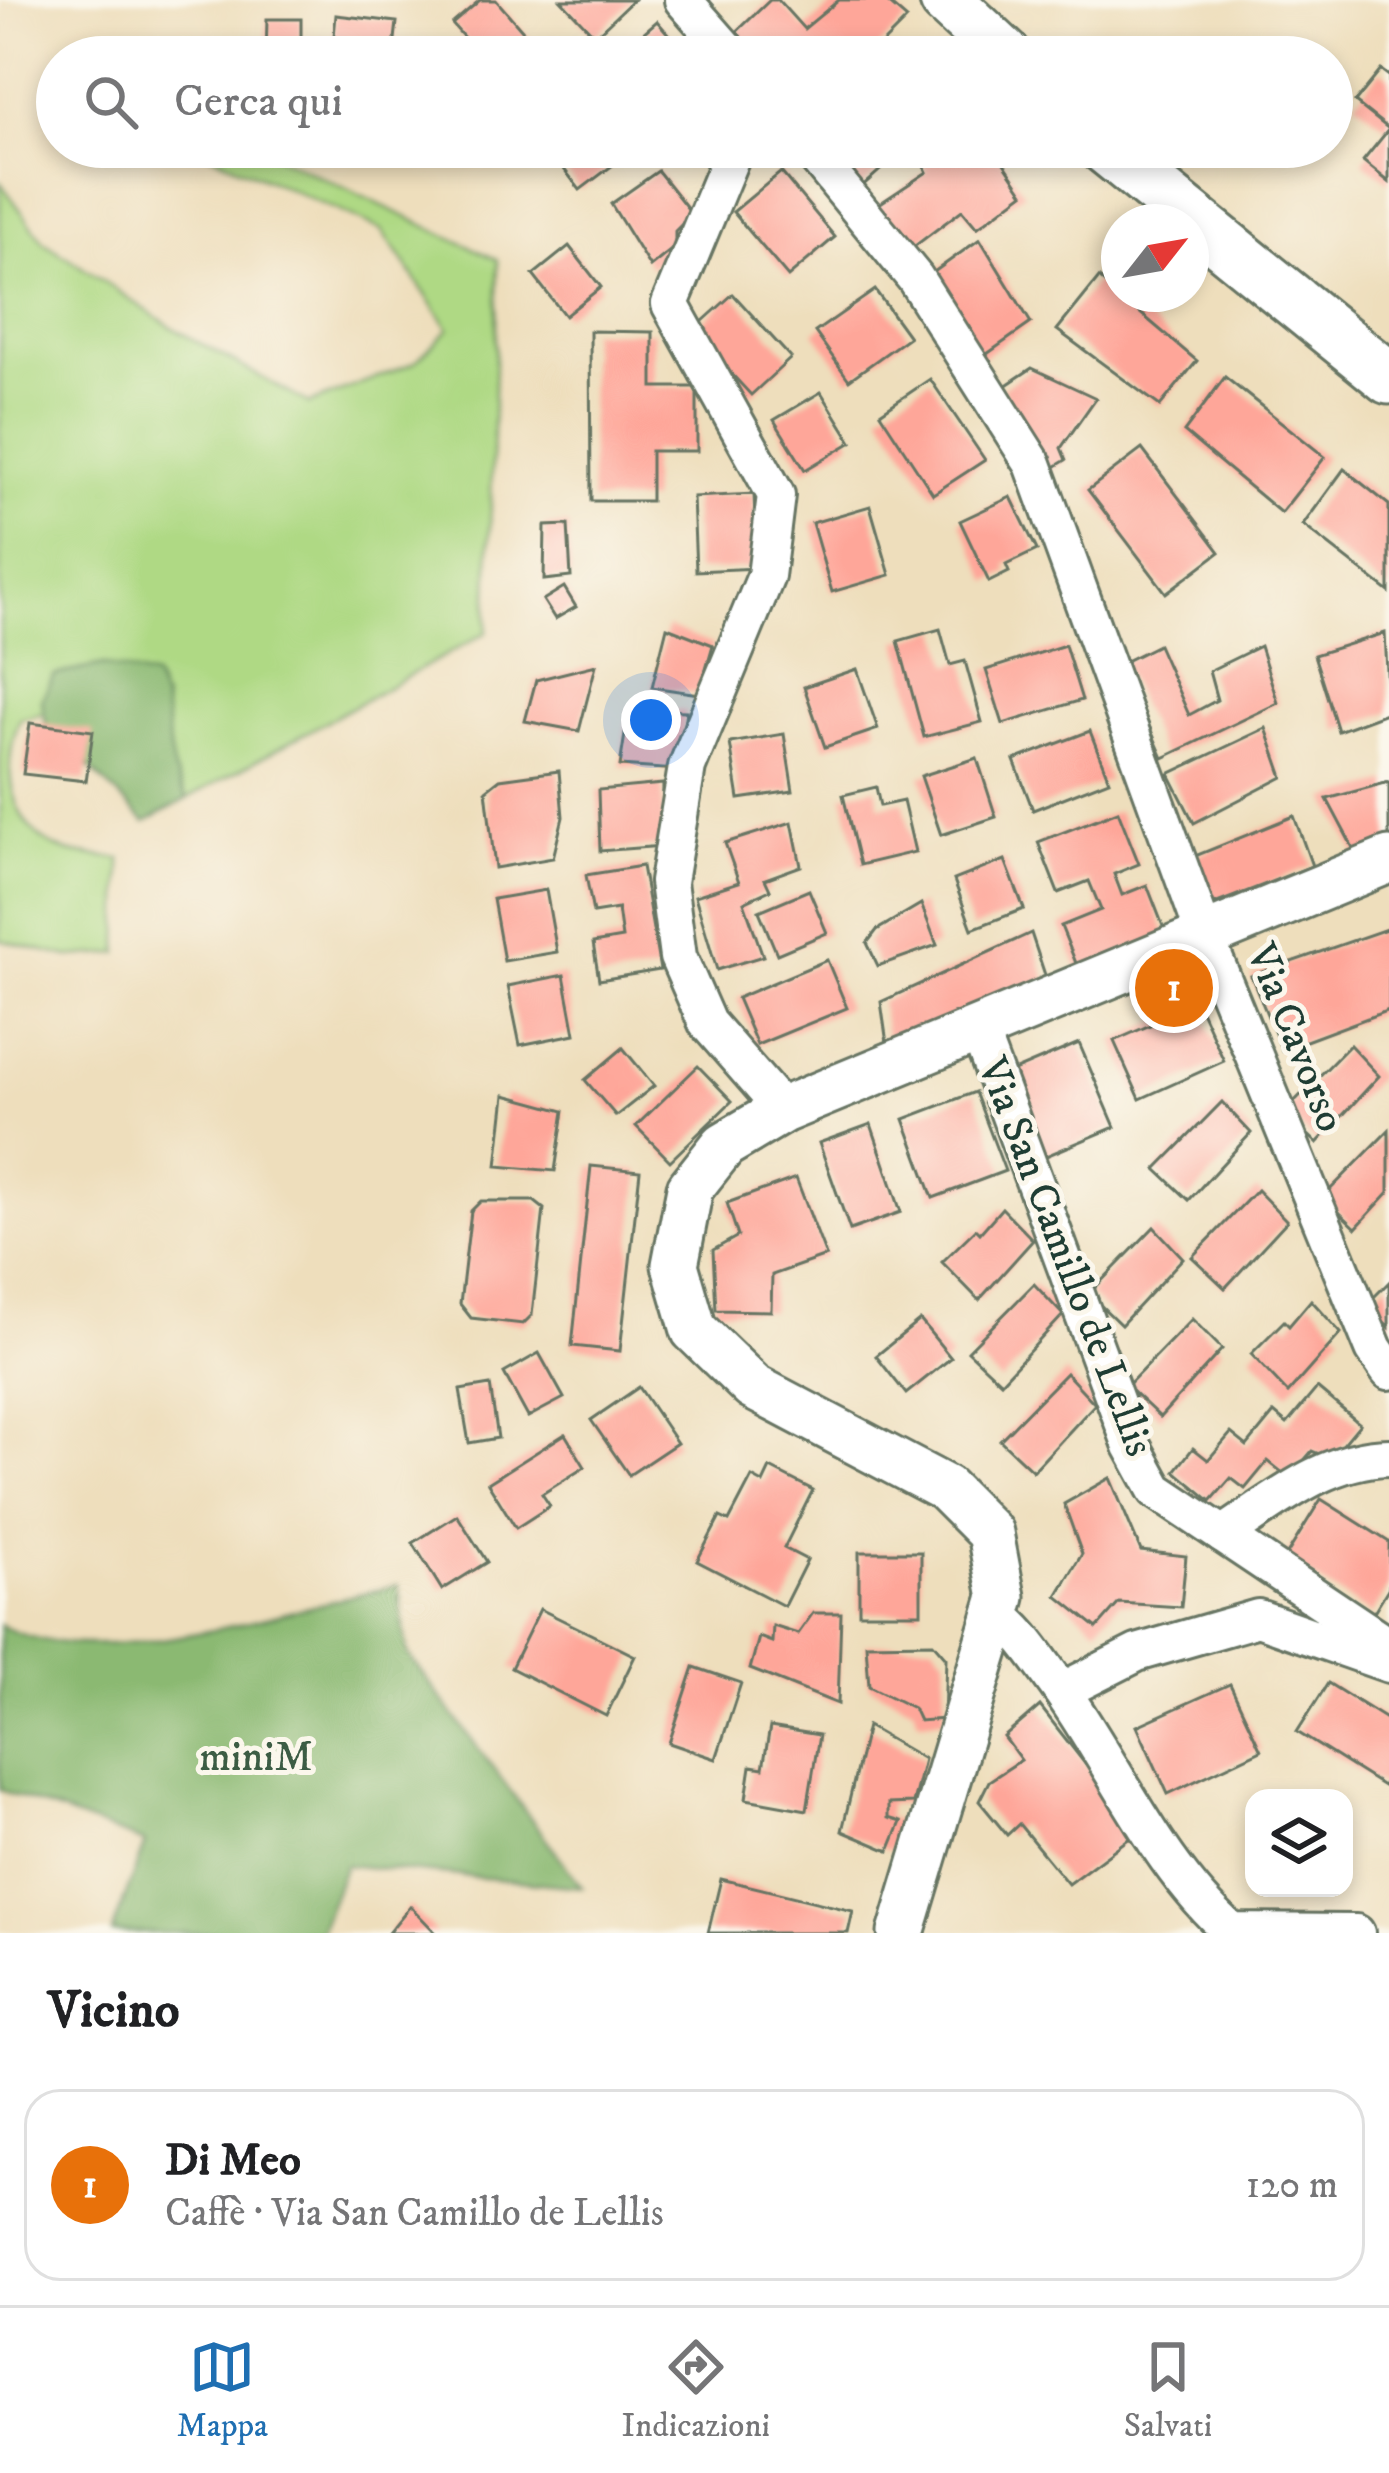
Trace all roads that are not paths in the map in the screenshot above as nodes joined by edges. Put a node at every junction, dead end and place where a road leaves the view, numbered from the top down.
1 (683, 0) edge
2 (946, 0) edge
3 (715, 36) edge
4 (985, 36) edge
5 (726, 168) edge
6 (825, 168) edge
7 (1130, 168) edge
8 (1389, 378) edge
9 (1389, 860) edge
10 (1204, 936) junction
11 (978, 1029) junction
12 (783, 1109) junction
13 (1389, 1371) edge
14 (1389, 1457) edge
15 (1223, 1534) junction
16 (997, 1614) junction
17 (1389, 1646) edge
18 (1389, 1664) edge
19 (1062, 1691) junction
20 (901, 1933) edge
21 (1355, 1933) edge

1 - 3 street
2 - 4 main road
5 - 12 street
6 - 10 street, Via Cavorso
7 - 8 main road
9 - 10 street, Via San Camillo de Lellis
10 - 11 street, Via San Camillo de Lellis
10 - 13 street, Via Cavorso
11 - 12 street, Via San Camillo de Lellis
11 - 15 street, Via San Camillo de Lellis
12 - 16 street, Via San Camillo de Lellis
14 - 15 street
15 - 17 street, Via San Camillo de Lellis
16 - 19 street
16 - 20 street, Via San Camillo de Lellis
18 - 19 street
19 - 21 street

